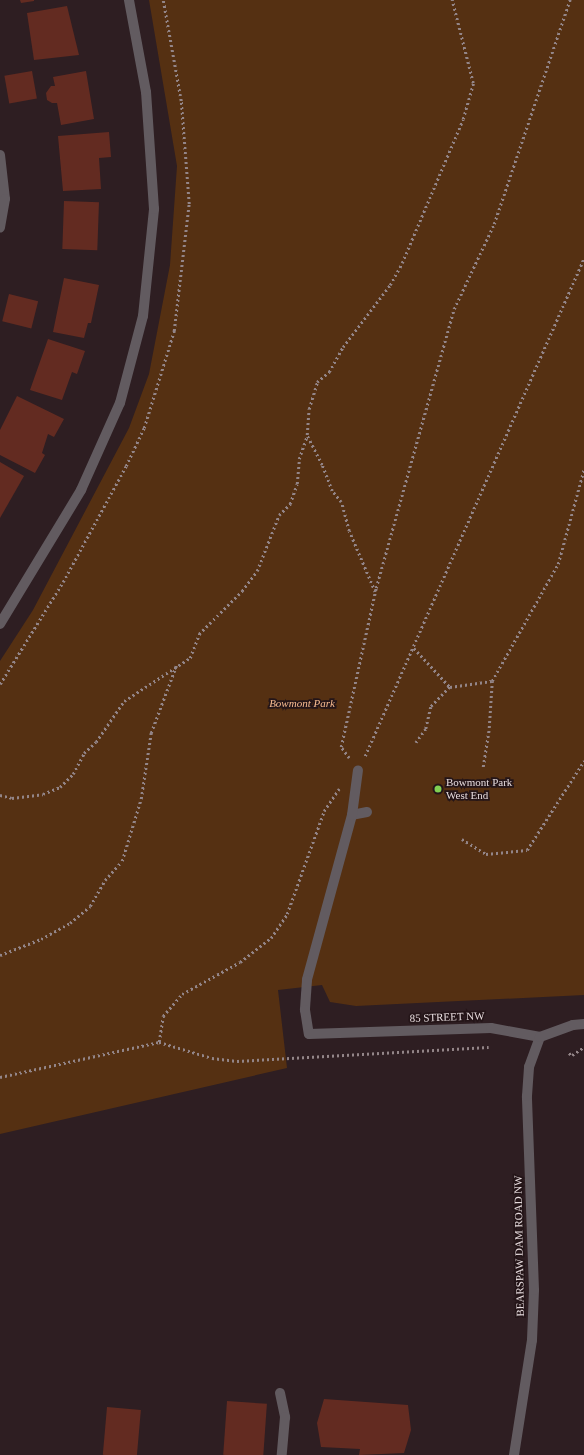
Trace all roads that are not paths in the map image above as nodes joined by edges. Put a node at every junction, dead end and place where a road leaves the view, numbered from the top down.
1 (129, 0) edge
2 (0, 155) edge
3 (0, 228) edge
4 (0, 624) edge
5 (358, 770) road end
6 (367, 812) dead end
7 (352, 815) junction
8 (584, 1024) edge
9 (540, 1037) junction
10 (280, 1393) dead end
11 (282, 1455) edge
12 (514, 1455) edge

1 - 4 street
2 - 3 street
5 - 7 street
6 - 7 street
7 - 9 street, 85 STREET NW
8 - 9 street
9 - 12 street, BEARSPAW DAM ROAD NW
10 - 11 street

